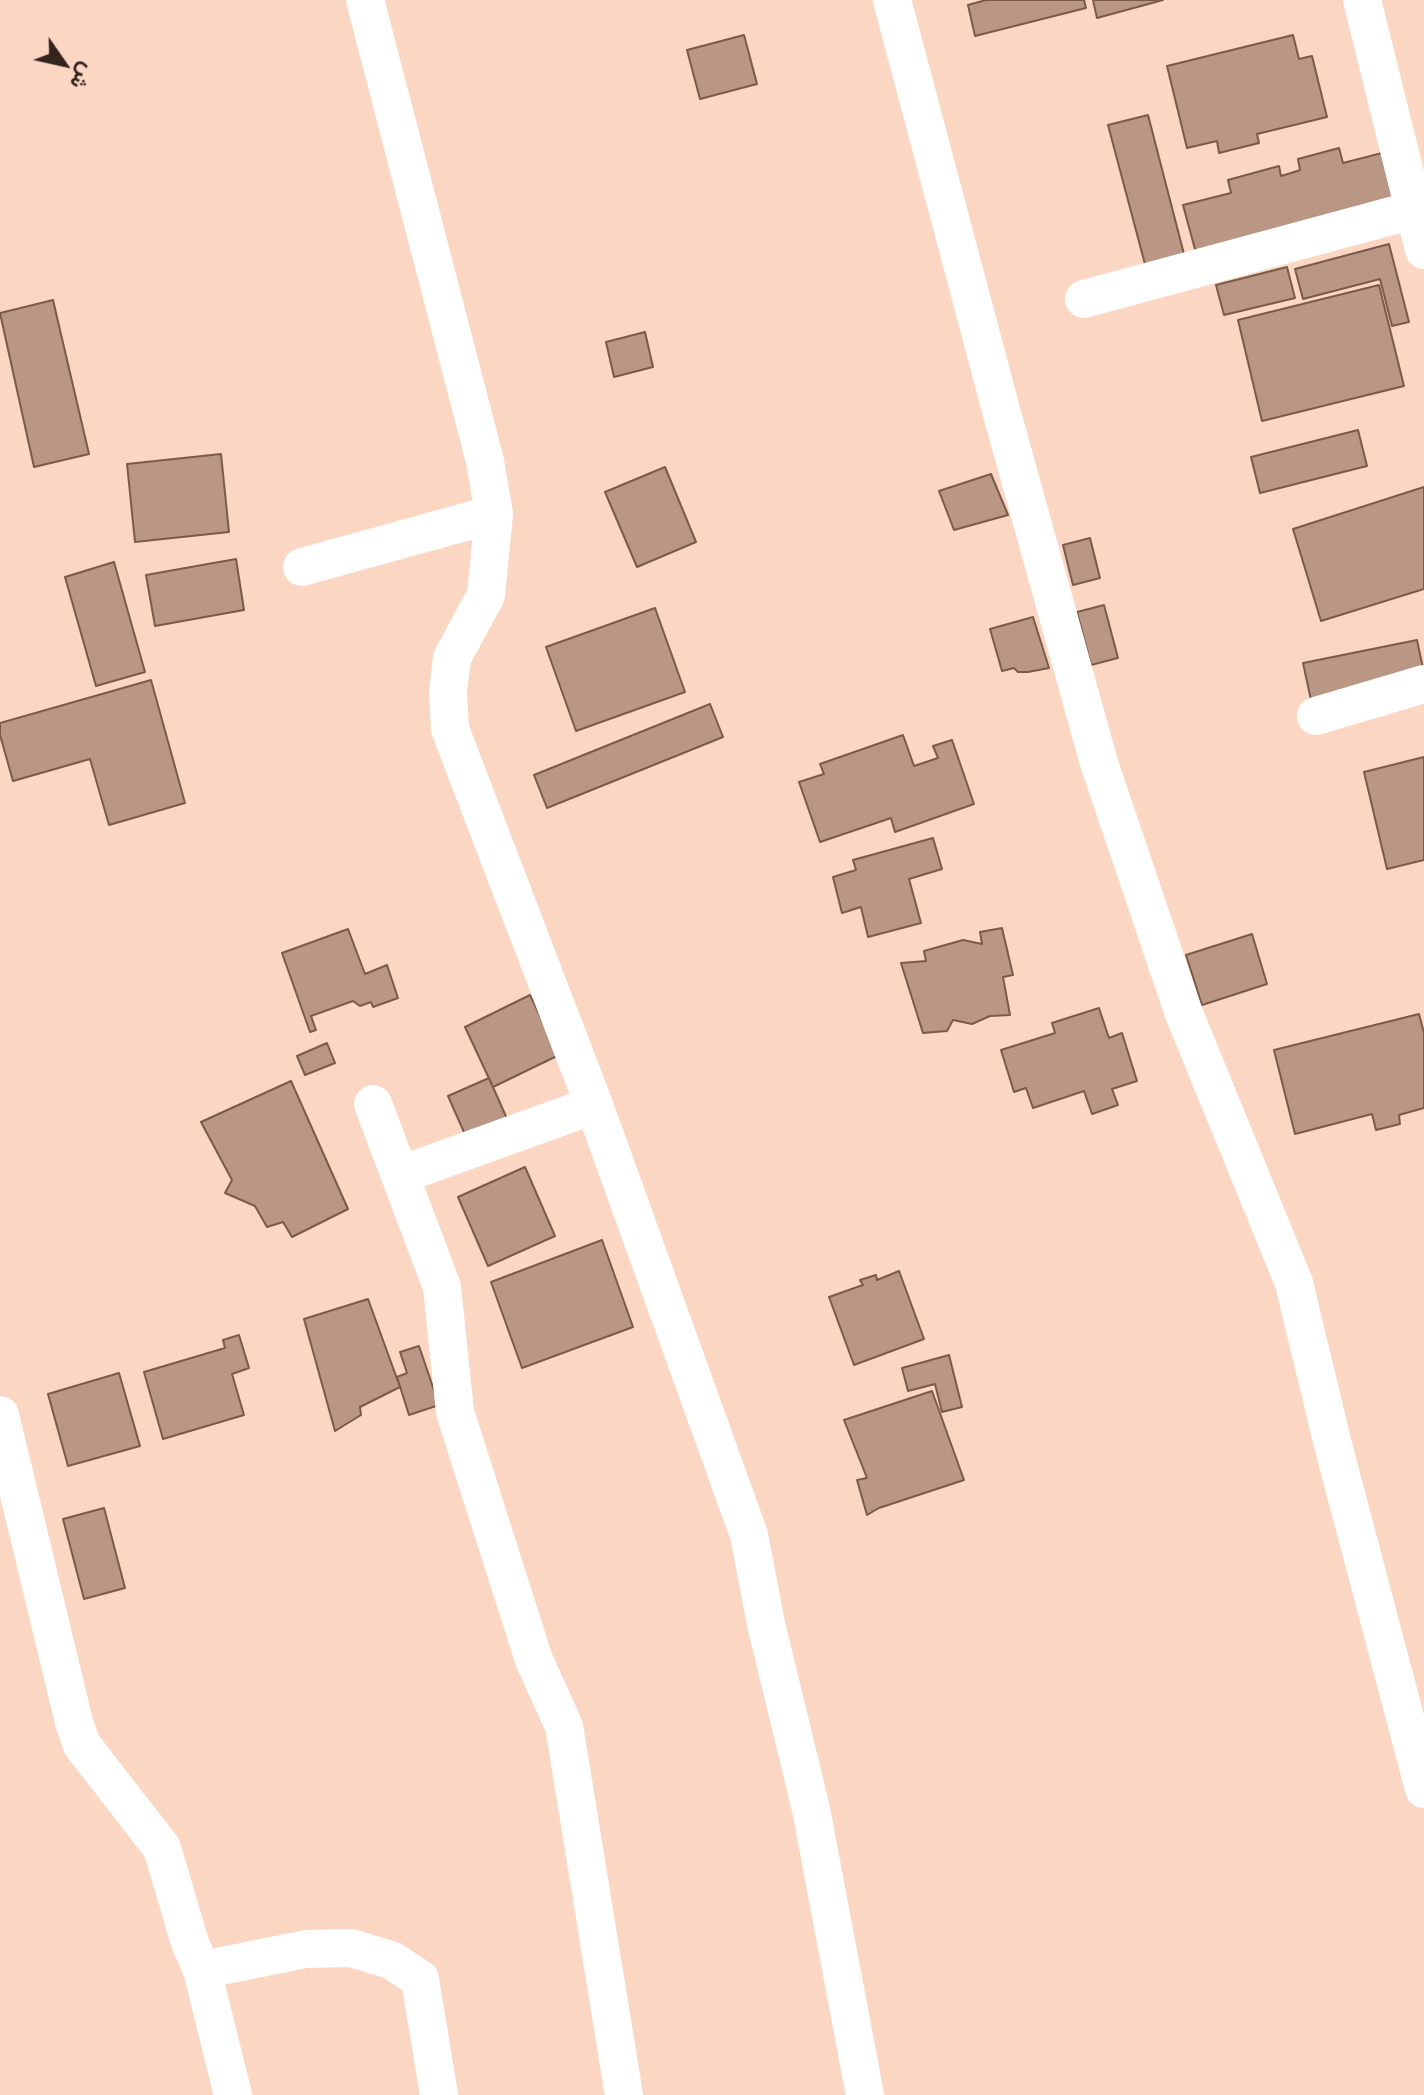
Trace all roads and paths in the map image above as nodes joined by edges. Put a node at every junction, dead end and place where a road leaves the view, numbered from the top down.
1 (365, 0) edge
2 (892, 0) edge
3 (1362, 0) edge
4 (1419, 208) edge
5 (1424, 250) edge
6 (1084, 299) dead end
7 (494, 514) junction
8 (302, 567) dead end
9 (1424, 684) edge
10 (1316, 716) dead end
11 (373, 1104) dead end
12 (594, 1105) junction
13 (400, 1175) junction
14 (0, 1415) edge
15 (11, 1502) edge
16 (1424, 1789) edge
17 (202, 1970) junction
18 (233, 2095) edge
19 (439, 2095) edge
20 (624, 2095) edge
21 (865, 2095) edge

1 - 7 street
2 - 16 street
3 - 4 street
4 - 5 street
4 - 6 street
7 - 8 street
7 - 12 street
9 - 10 street
11 - 13 street
12 - 13 street
12 - 21 street
13 - 20 street
14 - 15 street
15 - 17 street
17 - 18 street
17 - 19 street

